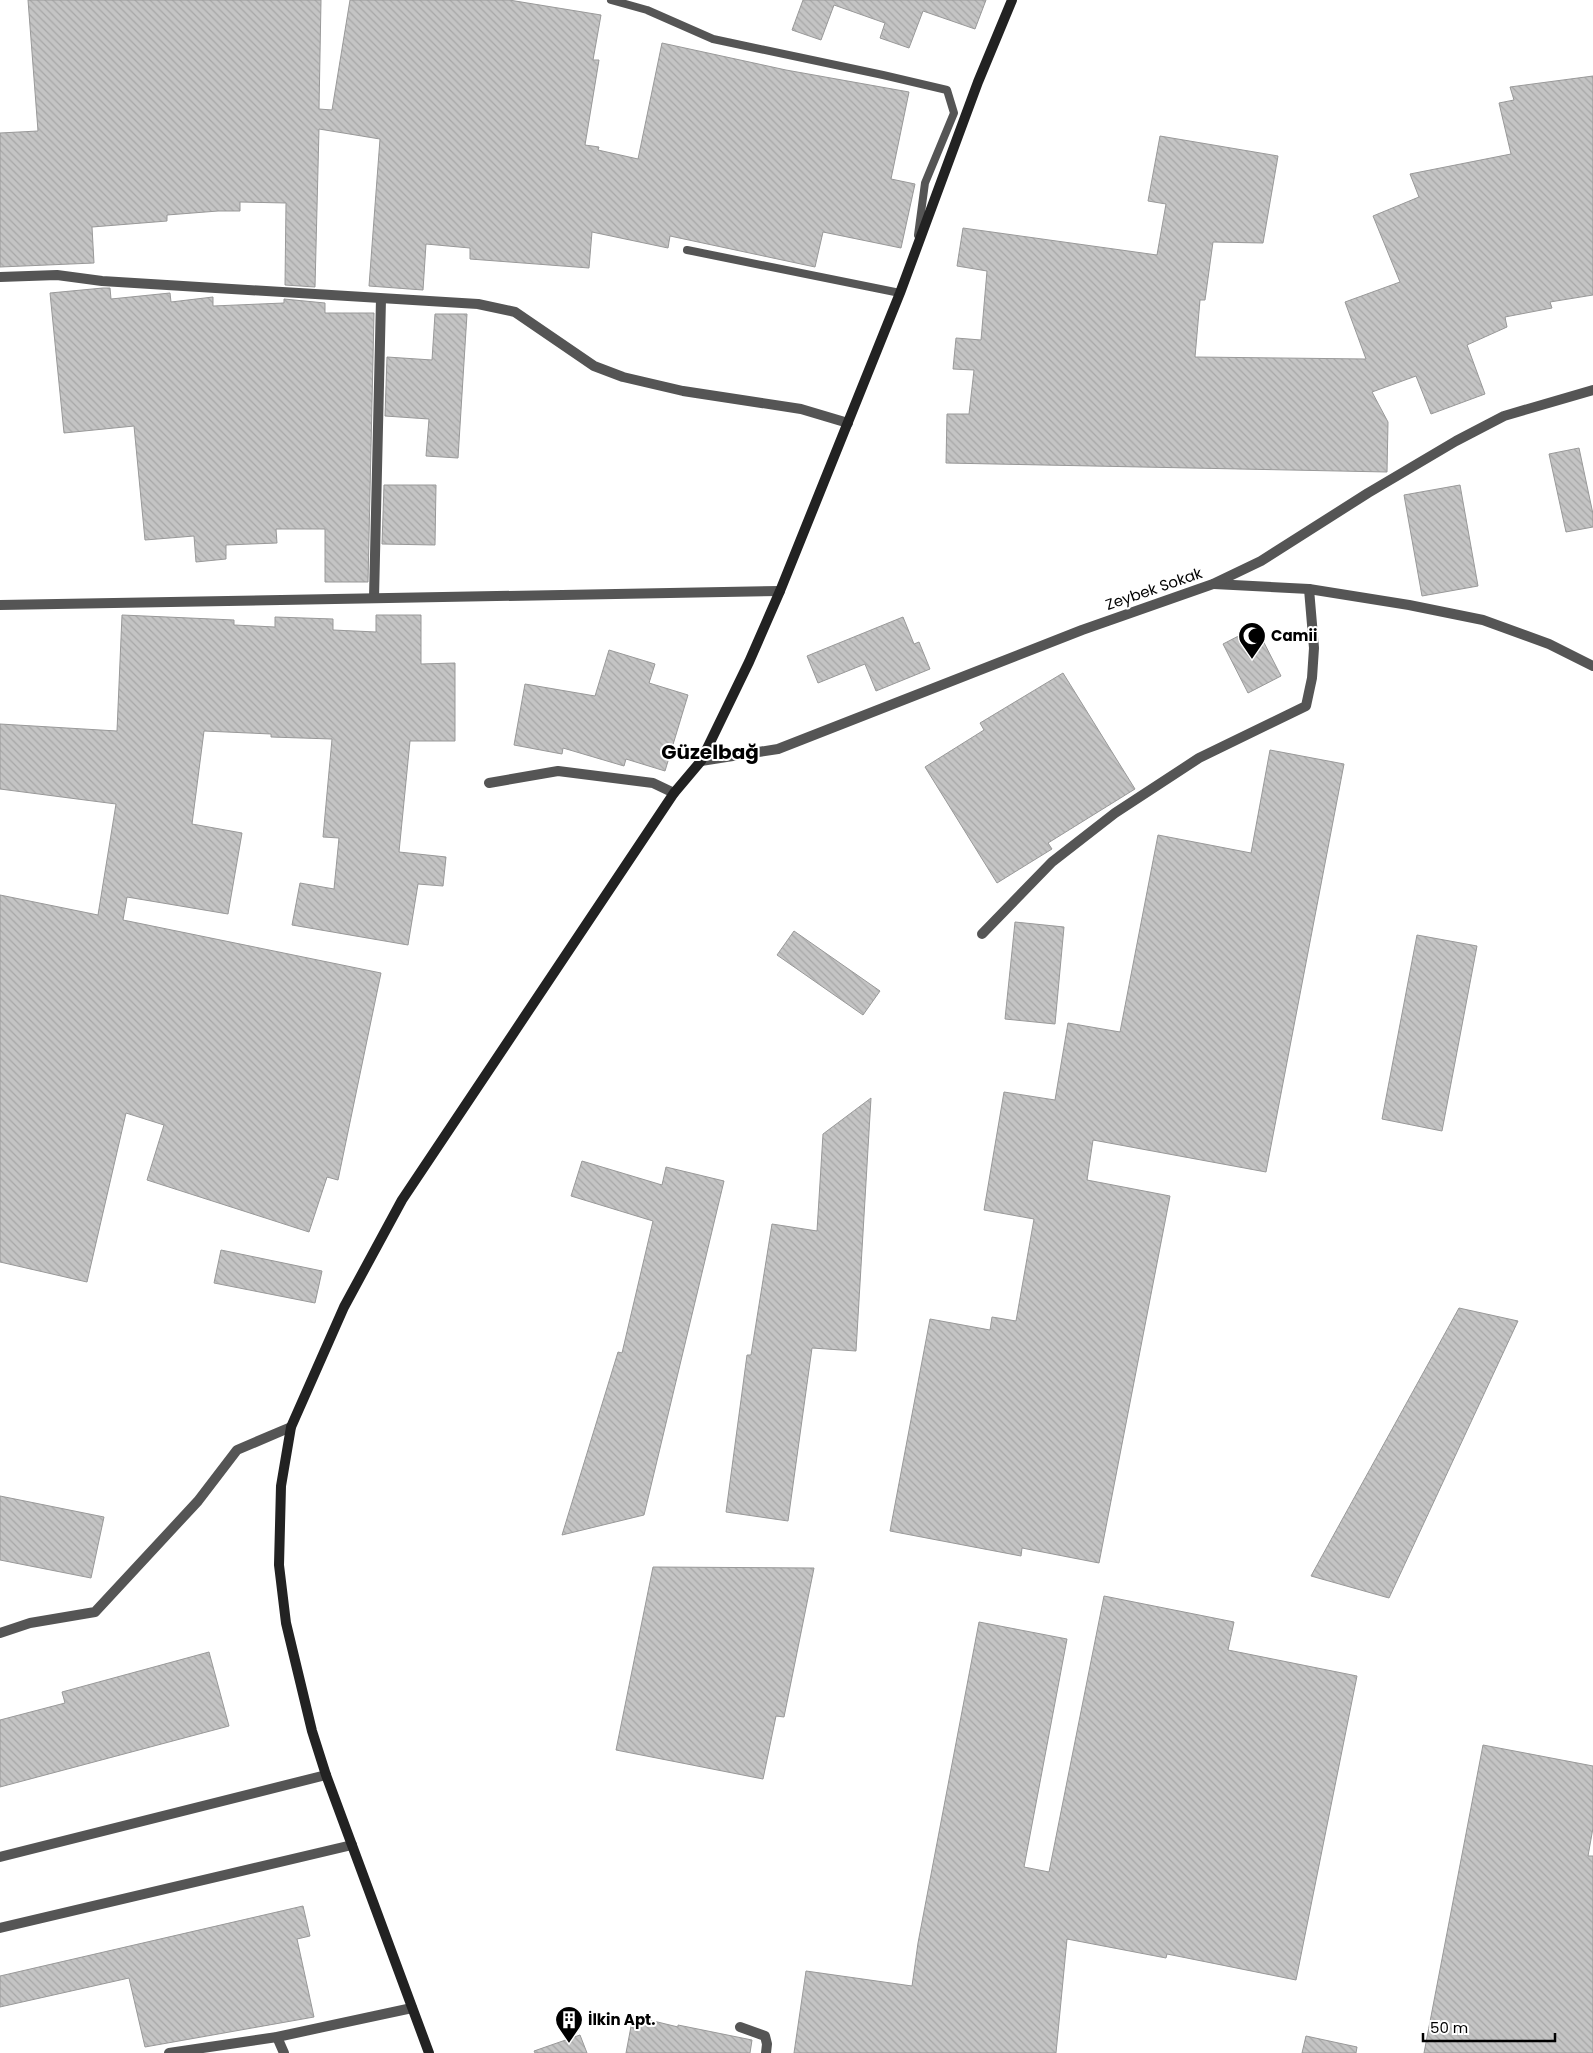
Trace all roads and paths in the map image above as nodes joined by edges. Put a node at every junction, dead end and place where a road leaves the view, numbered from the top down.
1 (611, 0) edge
2 (1012, 0) edge
3 (917, 244) junction
4 (687, 250) dead end
5 (0, 277) edge
6 (900, 293) junction
7 (381, 298) junction
8 (1593, 390) edge
9 (848, 423) junction
10 (1213, 584) junction
11 (1309, 589) junction
12 (780, 591) junction
13 (374, 598) junction
14 (0, 605) edge
15 (1593, 666) edge
16 (701, 760) junction
17 (489, 783) dead end
18 (674, 793) junction
19 (982, 934) dead end
20 (291, 1427) junction
21 (0, 1633) edge
22 (326, 1775) junction
23 (352, 1846) junction
24 (0, 1857) edge
25 (0, 1928) edge
26 (412, 2008) junction
27 (740, 2027) dead end
28 (277, 2037) junction
29 (170, 2053) edge
30 (284, 2053) edge
31 (429, 2053) edge
32 (766, 2053) edge

1 - 3 lane
2 - 3 street
3 - 6 street
4 - 6 lane
5 - 7 street
6 - 9 street
7 - 9 street
7 - 13 street
8 - 10 street, Zeybek Sokak
9 - 12 street
10 - 11 street
10 - 16 street, Zeybek Sokak
11 - 15 street
11 - 19 street
12 - 13 street
12 - 16 street
13 - 14 street
16 - 18 street
17 - 18 street
18 - 20 street
20 - 21 street
20 - 22 street
22 - 23 street
22 - 24 street
23 - 25 street
23 - 26 street
26 - 28 street
26 - 31 street
27 - 32 street
28 - 29 street
28 - 30 street

